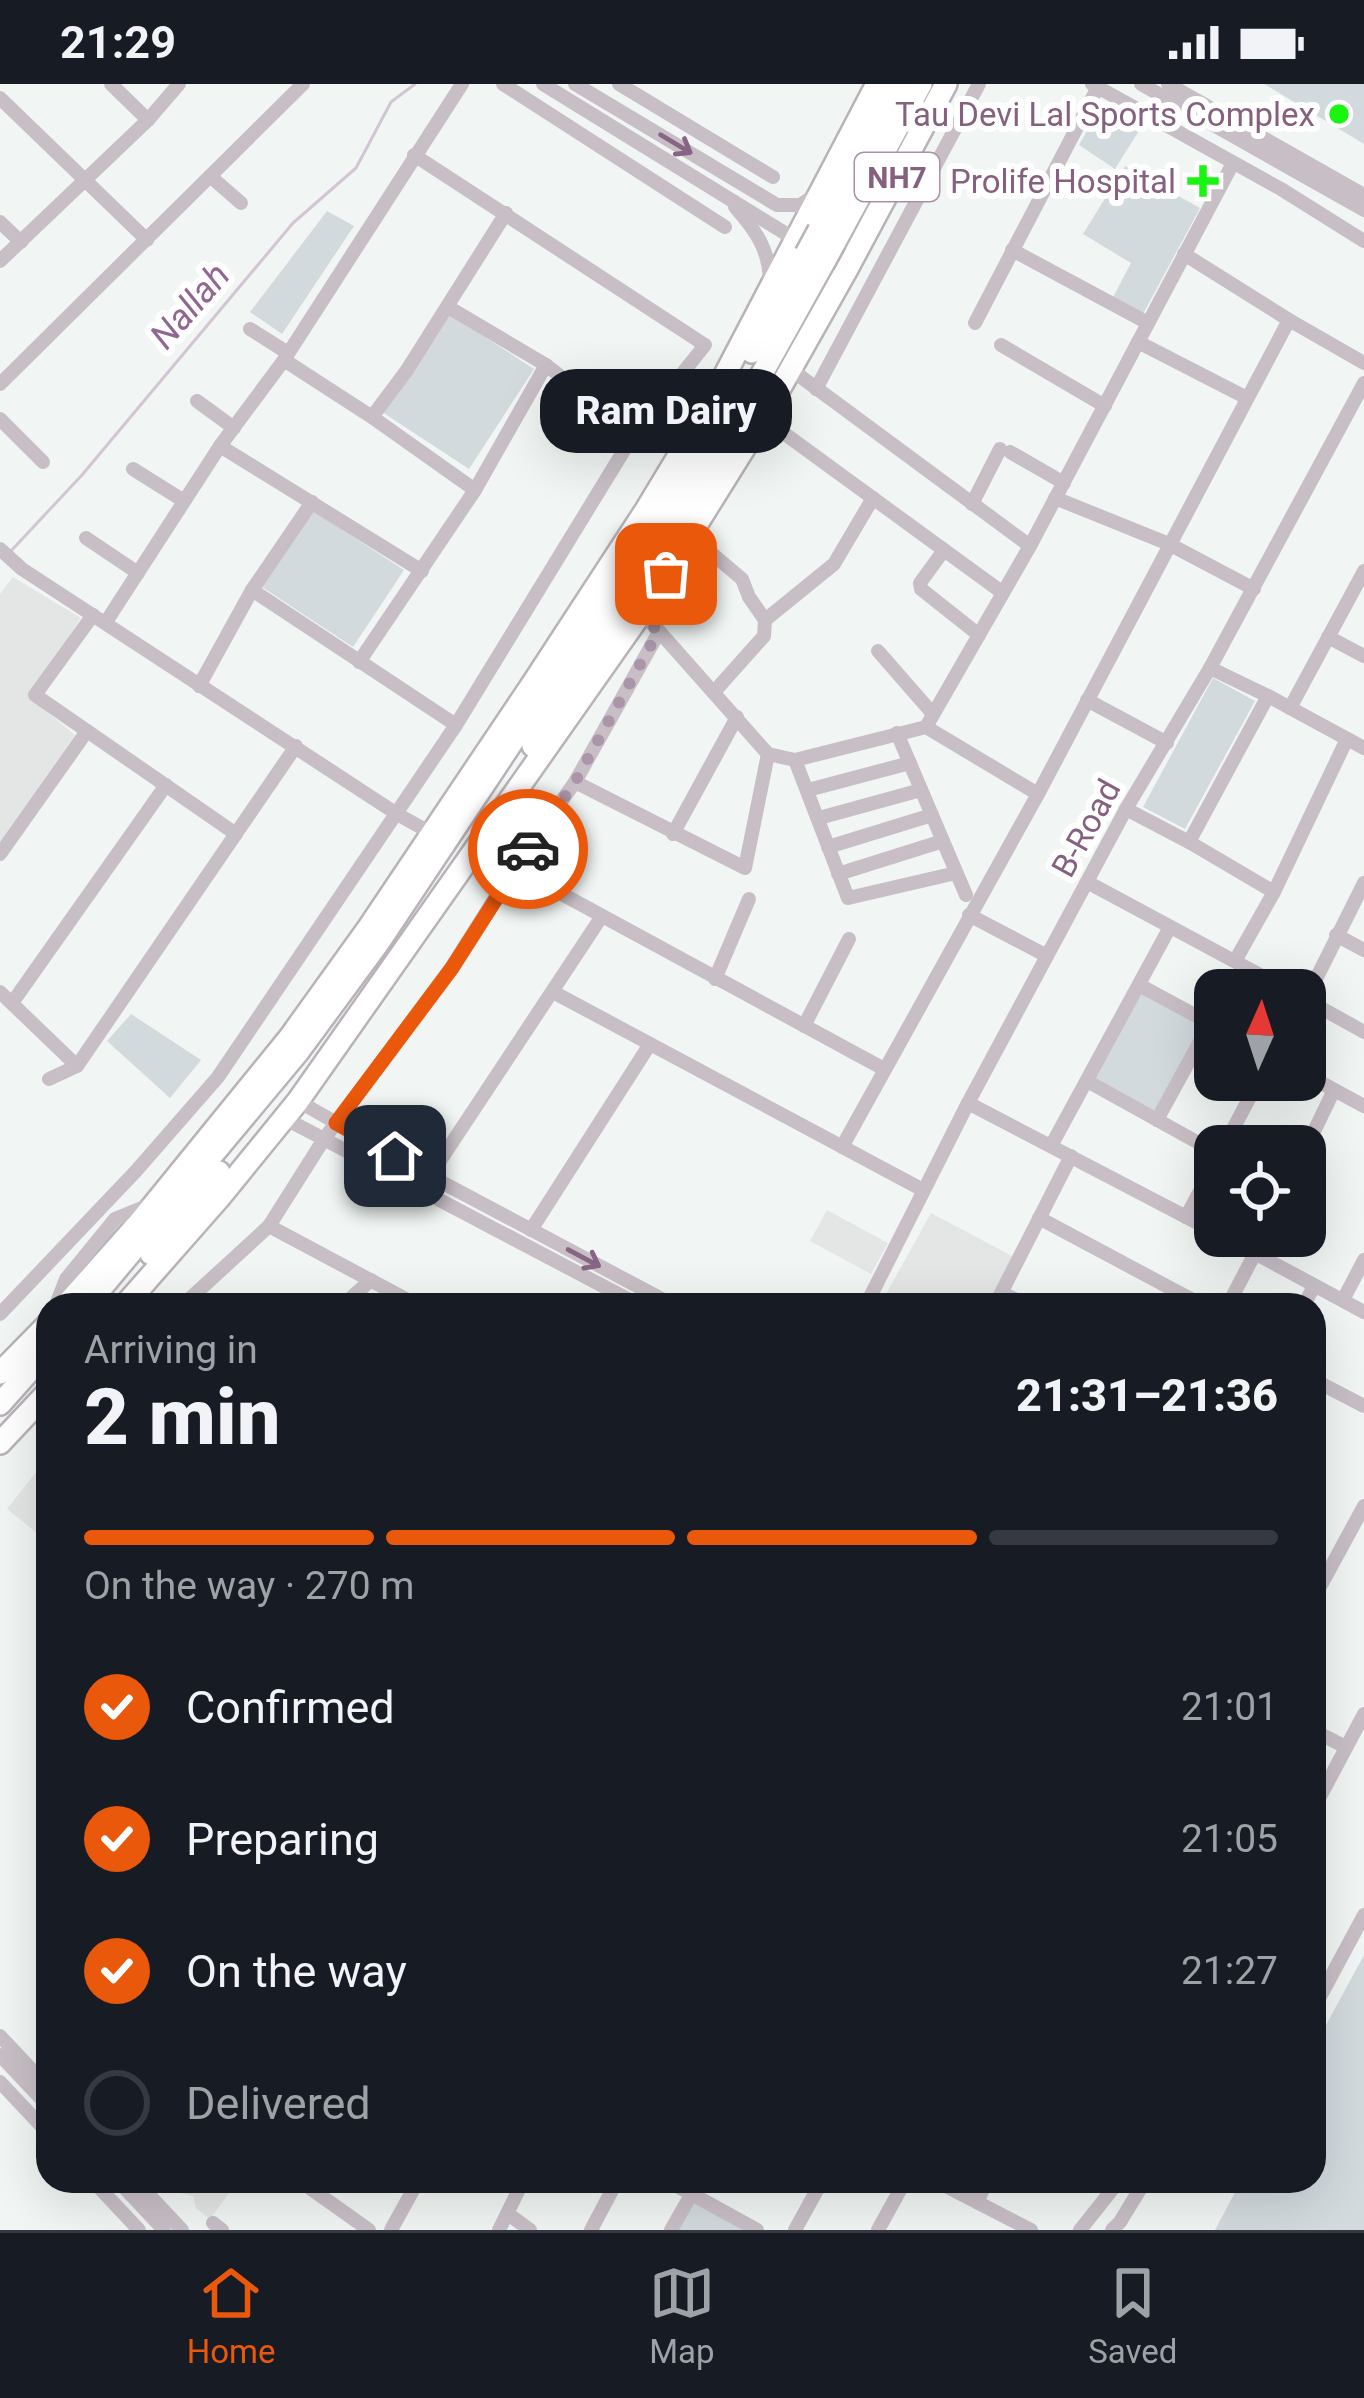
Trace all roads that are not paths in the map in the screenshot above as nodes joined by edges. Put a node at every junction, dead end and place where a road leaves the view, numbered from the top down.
1 (112, 84) edge
2 (179, 84) edge
3 (302, 84) edge
4 (462, 84) edge
5 (502, 84) edge
6 (543, 84) edge
7 (619, 84) edge
8 (877, 84) edge
9 (899, 84) edge
10 (920, 84) edge
11 (946, 84) edge
12 (979, 84) edge
13 (1141, 84) edge
14 (1168, 84) edge
15 (1095, 86) edge
16 (585, 87) edge
17 (0, 98) edge
18 (580, 106) junction
19 (148, 120) junction
20 (414, 154) junction
21 (1232, 163) junction
22 (210, 176) junction
23 (773, 177) dead end
24 (86, 179) junction
25 (819, 193) junction
26 (723, 194) junction
27 (1364, 195) edge
28 (241, 203) dead end
29 (1364, 210) edge
30 (506, 213) junction
31 (0, 222) edge
32 (724, 227) dead end
33 (827, 236) junction
34 (147, 240) junction
35 (1364, 241) edge
36 (21, 242) junction
37 (1012, 250) junction
38 (808, 252) junction
39 (1184, 254) junction
40 (0, 261) edge
41 (847, 269) junction
42 (770, 286) junction
43 (448, 307) junction
44 (1289, 320) junction
45 (975, 322) dead end
46 (1148, 323) junction
47 (250, 329) dead end
48 (1138, 342) junction
49 (1000, 345) dead end
50 (286, 357) junction
51 (1364, 363) edge
52 (546, 365) junction
53 (789, 368) junction
54 (1364, 383) edge
55 (0, 384) edge
56 (817, 389) junction
57 (1246, 398) junction
58 (197, 401) dead end
59 (1105, 406) junction
60 (372, 417) junction
61 (763, 418) junction
62 (0, 419) edge
63 (234, 428) junction
64 (634, 434) junction
65 (220, 446) junction
66 (43, 462) dead end
67 (134, 469) dead end
68 (1064, 483) junction
69 (476, 490) junction
70 (873, 498) junction
71 (1055, 498) junction
72 (184, 501) junction
73 (312, 502) junction
74 (972, 504) junction
75 (690, 535) junction
76 (86, 538) dead end
77 (1169, 544) junction
78 (1030, 546) junction
79 (0, 549) edge
80 (944, 550) junction
81 (422, 571) junction
82 (1364, 571) edge
83 (138, 573) junction
84 (1254, 589) junction
85 (253, 590) junction
86 (1003, 592) junction
87 (642, 613) junction
88 (99, 618) junction
89 (765, 620) junction
90 (658, 632) junction
91 (979, 635) junction
92 (1328, 637) junction
93 (878, 651) dead end
94 (1364, 656) edge
95 (359, 662) junction
96 (1210, 668) junction
97 (199, 686) junction
98 (714, 692) junction
99 (1268, 696) junction
100 (1088, 700) junction
101 (1290, 708) junction
102 (737, 717) junction
103 (930, 720) junction
104 (456, 724) junction
105 (87, 731) junction
106 (897, 733) junction
107 (1347, 739) junction
108 (1167, 742) junction
109 (296, 746) junction
110 (1364, 748) edge
111 (769, 754) junction
112 (795, 760) junction
113 (910, 763) junction
114 (575, 782) junction
115 (166, 784) junction
116 (494, 786) junction
117 (808, 790) junction
118 (921, 790) junction
119 (1038, 794) junction
120 (1126, 809) junction
121 (397, 814) junction
122 (932, 815) junction
123 (818, 818) junction
124 (431, 833) junction
125 (236, 834) junction
126 (673, 834) junction
127 (943, 841) junction
128 (1190, 842) junction
129 (828, 847) junction
130 (0, 854) edge
131 (514, 868) junction
132 (956, 872) junction
133 (838, 874) junction
134 (1087, 882) junction
135 (1364, 884) edge
136 (1274, 892) junction
137 (966, 895) dead end
138 (748, 899) dead end
139 (969, 915) junction
140 (602, 916) junction
141 (1170, 927) junction
142 (1336, 935) junction
143 (849, 940) dead end
144 (1364, 950) edge
145 (1047, 956) junction
146 (1235, 962) junction
147 (1248, 969) edge
148 (1320, 969) edge
149 (715, 979) junction
150 (1139, 985) junction
151 (554, 992) junction
152 (6, 998) edge
153 (1326, 1011) edge
154 (1194, 1014) edge
155 (804, 1026) junction
156 (1364, 1032) edge
157 (650, 1043) junction
158 (1194, 1055) edge
159 (77, 1066) junction
160 (884, 1069) junction
161 (49, 1078) dead end
162 (1087, 1081) junction
163 (1326, 1086) edge
164 (1334, 1090) junction
165 (968, 1102) junction
166 (1364, 1106) edge
167 (291, 1109) junction
168 (1156, 1120) junction
169 (336, 1123) junction
170 (1317, 1125) edge
171 (324, 1138) junction
172 (1194, 1141) edge
173 (1051, 1146) junction
174 (842, 1147) junction
175 (1070, 1156) junction
176 (424, 1179) junction
177 (923, 1190) junction
178 (1194, 1202) edge
179 (156, 1209) junction
180 (1186, 1217) junction
181 (1039, 1218) junction
182 (1194, 1221) edge
183 (269, 1226) junction
184 (531, 1230) junction
185 (1253, 1257) edge
186 (1265, 1257) edge
187 (1364, 1260) edge
188 (371, 1280) junction
189 (1314, 1286) junction
190 (61, 1293) edge
191 (77, 1293) edge
192 (96, 1293) edge
193 (119, 1293) edge
194 (136, 1293) edge
195 (196, 1293) edge
196 (356, 1293) edge
197 (386, 1293) edge
198 (623, 1293) edge
199 (625, 1293) edge
200 (872, 1293) edge
201 (1002, 1293) edge
202 (1180, 1293) edge
203 (1234, 1293) edge
204 (1310, 1293) edge
205 (1343, 1300) junction
206 (1364, 1312) edge
207 (0, 1314) edge
208 (36, 1336) edge
209 (36, 1364) edge
210 (0, 1373) edge
211 (1326, 1386) edge
212 (36, 1388) edge
213 (0, 1404) edge
214 (36, 1404) edge
215 (1364, 1406) edge
216 (1, 1439) edge
217 (1364, 1505) edge
218 (1326, 1576) edge
219 (1364, 1714) edge
220 (1326, 1737) edge
221 (1346, 1747) junction
222 (1326, 1785) edge
223 (1364, 1915) edge
224 (1326, 1986) edge
225 (0, 2036) edge
226 (0, 2055) edge
227 (36, 2074) edge
228 (0, 2082) edge
229 (36, 2093) edge
230 (36, 2120) edge
231 (104, 2193) edge
232 (129, 2193) edge
233 (147, 2193) edge
234 (317, 2193) edge
235 (411, 2193) edge
236 (517, 2193) edge
237 (611, 2193) edge
238 (688, 2193) edge
239 (814, 2193) edge
240 (898, 2193) edge
241 (959, 2193) edge
242 (981, 2193) edge
243 (1108, 2193) edge
244 (1137, 2193) edge
245 (691, 2195) junction
246 (976, 2202) junction
247 (508, 2213) junction
248 (139, 2230) edge
249 (164, 2230) edge
250 (182, 2230) edge
251 (369, 2230) edge
252 (391, 2230) edge
253 (499, 2230) edge
254 (530, 2230) edge
255 (591, 2230) edge
256 (671, 2230) edge
257 (757, 2230) edge
258 (795, 2230) edge
259 (878, 2230) edge
260 (1031, 2230) edge
261 (1080, 2230) edge
262 (1112, 2230) edge

1 - 19 street
2 - 19 street
3 - 22 street
4 - 20 street
5 - 32 street
6 - 18 street
7 - 23 street
8 - 25 highway, NH7
9 - 33 highway
10 - 33 highway
11 - 41 highway, NH7
12 - 56 street
13 - 29 street
14 - 27 street
15 - 21 street
15 - 37 street
16 - 18 street
16 -> 25 street
17 - 24 street
18 - 26 street
19 - 24 street
20 - 30 street
20 - 50 street
21 - 35 street
21 - 39 street
22 - 28 street
22 - 34 street
24 - 34 street
24 - 36 street
25 - 38 highway, NH7
26 - 38 street
26 - 42 street
30 - 43 street
30 - 64 street
31 - 36 street
33 - 38 highway, bridge
34 - 55 street
36 - 40 street
37 - 45 street
37 - 46 street
38 - 41 street
38 - 42 highway, NH7
38 - 116 highway
39 - 44 street
39 - 46 street
41 - 53 highway, NH7
42 - 116 highway, NH7
43 - 52 street
43 - 60 street
44 - 51 street
44 - 57 street
46 - 48 street
47 - 50 street
48 - 57 street
48 - 59 street
49 - 59 street
50 - 60 street
50 - 63 street
52 - 64 street
52 - 69 street
53 - 56 street
53 - 61 highway, NH7
54 - 84 street, B-Road
56 - 74 street
57 - 77 street
58 - 63 street
59 - 68 street
60 - 69 street
61 - 70 street
61 - 75 highway, NH7
62 - 66 street
63 - 65 street
64 - 104 street
65 - 72 street
65 - 73 street
67 - 72 street
68 - 71 street
68 - 74 street
69 - 81 street
70 - 80 street
70 - 89 street
71 - 77 street
71 - 78 street
72 - 83 street
73 - 81 street
73 - 85 street
74 - 78 street
75 - 87 highway, NH7
75 - 89 street
76 - 83 street
77 - 84 street
77 - 100 street
78 - 86 street
79 - 88 street
80 - 86 street
80 - 91 street
81 - 95 street
82 - 92 street
83 - 88 street
84 - 96 street, B-Road
85 - 95 street
85 - 97 street
86 - 91 street
87 - 90 street
87 - 116 highway, NH7
88 - 97 street
88 - 105 street
89 - 98 street
90 - 98 street
90 - 114 street
91 - 103 street
92 - 94 street
92 - 101 street
93 - 103 street
95 - 104 street
96 - 99 street
96 - 108 street, B-Road
97 - 109 street
98 - 102 street
99 - 101 street
99 - 128 street
100 - 108 street
100 - 119 street
101 - 107 street
102 - 111 street
102 - 126 street
103 - 106 street
103 - 119 street
104 - 121 street
105 - 115 street
105 - 130 street
106 - 112 street
106 - 113 street
107 - 110 street
107 - 136 street
108 - 120 street, B-Road
109 - 121 street
109 - 125 street
111 - 112 street
111 - 126 street
112 - 117 street
113 - 117 street
113 - 118 street
114 - 126 street
114 - 131 street
115 - 125 street
115 - 152 street
116 - 124 highway, NH7
116 - 167 highway, NH7
116 - 179 highway
116 - 193 highway
117 - 123 street
118 - 122 street
118 - 123 street
119 - 139 street
120 - 128 street
120 - 134 street, B-Road
121 - 124 street
121 - 207 street
122 - 127 street
122 - 129 street
123 - 129 street
124 - 179 highway, NH7
125 - 159 street
127 - 132 street
127 - 133 street
128 - 136 street
129 - 133 street
131 - 140 street
131 - 169 street
132 - 133 street
132 - 137 street
134 - 141 street
134 - 145 street, B-Road
135 - 142 street
136 - 146 street
138 - 149 street
139 - 145 street
139 - 160 street
140 - 149 street
140 - 151 street
141 - 146 street
141 - 150 street
142 - 144 street
142 - 148 street
143 - 155 street
145 - 165 street, B-Road
146 - 147 street
149 - 155 street
150 - 154 street
150 - 162 street
151 - 157 street
151 - 176 street
152 - 159 street
153 - 156 street
155 - 160 street
157 - 174 street
157 - 184 street
158 - 168 street
159 - 161 street
160 - 174 street
162 - 168 street
162 - 173 street
163 - 164 street
164 - 166 street
164 - 170 street
165 - 173 street
165 - 177 street, B-Road
167 - 169 street
167 - 171 street
167 - 194 highway, NH7
168 - 172 street
169 - 171 street
169 - 176 street
171 - 176 street
171 - 183 street
173 - 175 street
174 - 177 street
175 - 180 street
175 - 181 street
176 - 184 street
176 - 198 street
177 - 200 street, B-Road
178 - 180 street
179 - 190 street
179 - 191 highway, NH7
179 - 192 highway
180 - 182 street
181 - 201 street
181 - 202 street
183 - 188 street
183 - 195 street
184 -> 199 street
185 - 203 street
186 - 189 street
187 - 205 street
188 - 196 street
188 - 197 street
189 - 204 street
189 - 205 street
205 - 206 street
208 - 210 highway
209 - 213 highway
211 - 215 street
212 - 216 highway
214 - 216 highway
217 - 218 street
219 - 221 street
220 - 221 street
221 - 222 street
223 - 224 street
225 - 227 street
226 - 229 street
228 - 230 street
231 - 248 street
232 - 249 street
233 - 250 street
234 - 251 street
235 - 252 street
236 - 247 street
237 - 255 street
238 - 245 street
239 - 258 street
240 - 259 street
241 - 246 street
242 - 246 street
243 - 261 street
244 - 262 street
245 - 256 street
245 - 257 street
246 - 260 street
247 - 253 street
247 - 254 street

